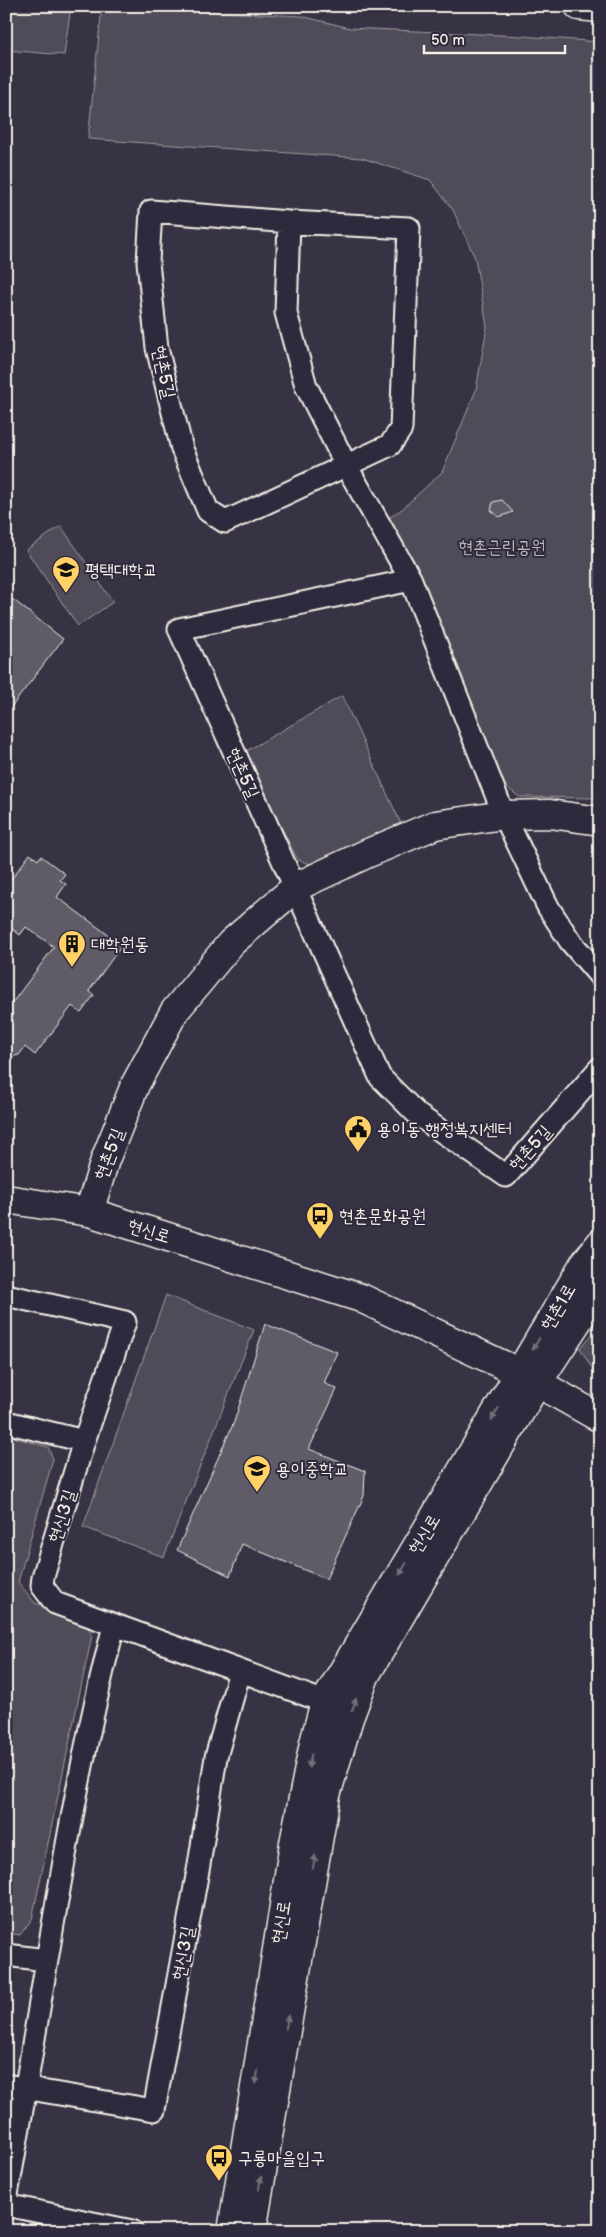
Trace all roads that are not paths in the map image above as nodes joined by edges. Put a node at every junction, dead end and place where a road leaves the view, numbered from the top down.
1 (288, 222) junction
2 (347, 467) junction
3 (412, 580) junction
4 (504, 815) junction
5 (600, 820) edge
6 (296, 887) junction
7 (600, 976) edge
8 (600, 1068) edge
9 (6, 1199) edge
10 (89, 1212) junction
11 (600, 1244) edge
12 (600, 1287) edge
13 (6, 1295) edge
14 (529, 1378) junction
15 (600, 1418) edge
16 (6, 1422) edge
17 (84, 1441) junction
18 (114, 1626) junction
19 (240, 1671) junction
20 (325, 1702) junction
21 (6, 1955) edge
22 (46, 1960) junction
23 (17, 2086) edge
24 (6, 2200) edge
25 (6, 2205) edge
26 (132, 2231) edge
27 (232, 2231) edge
28 (252, 2231) edge

1 - 2 street
1 - 2 street, 현촌5길
1 - 2 street, 현촌5길
2 - 3 street
3 - 4 street
3 - 6 street, 현촌5길
4 - 5 street, 현촌5길
4 - 6 street, 현촌5길
4 - 7 street
6 - 8 street, 현촌5길
6 - 10 street, 현촌5길
9 - 10 street, 현신로
10 - 14 street, 현신로
11 -> 14 street, 현촌1로
12 - 14 street, 현신로
13 - 17 street
14 - 15 street
14 -> 20 street, 현신로
28 -> 14 street, 현신로
16 - 17 street
17 - 18 street, 현신3길
18 - 19 street, 현신3길
18 - 22 street
19 - 20 street, 현신3길
19 - 23 street, 현신3길
20 -> 27 street, 현신로
21 - 22 street
22 - 23 street
23 - 24 street
25 - 26 street

